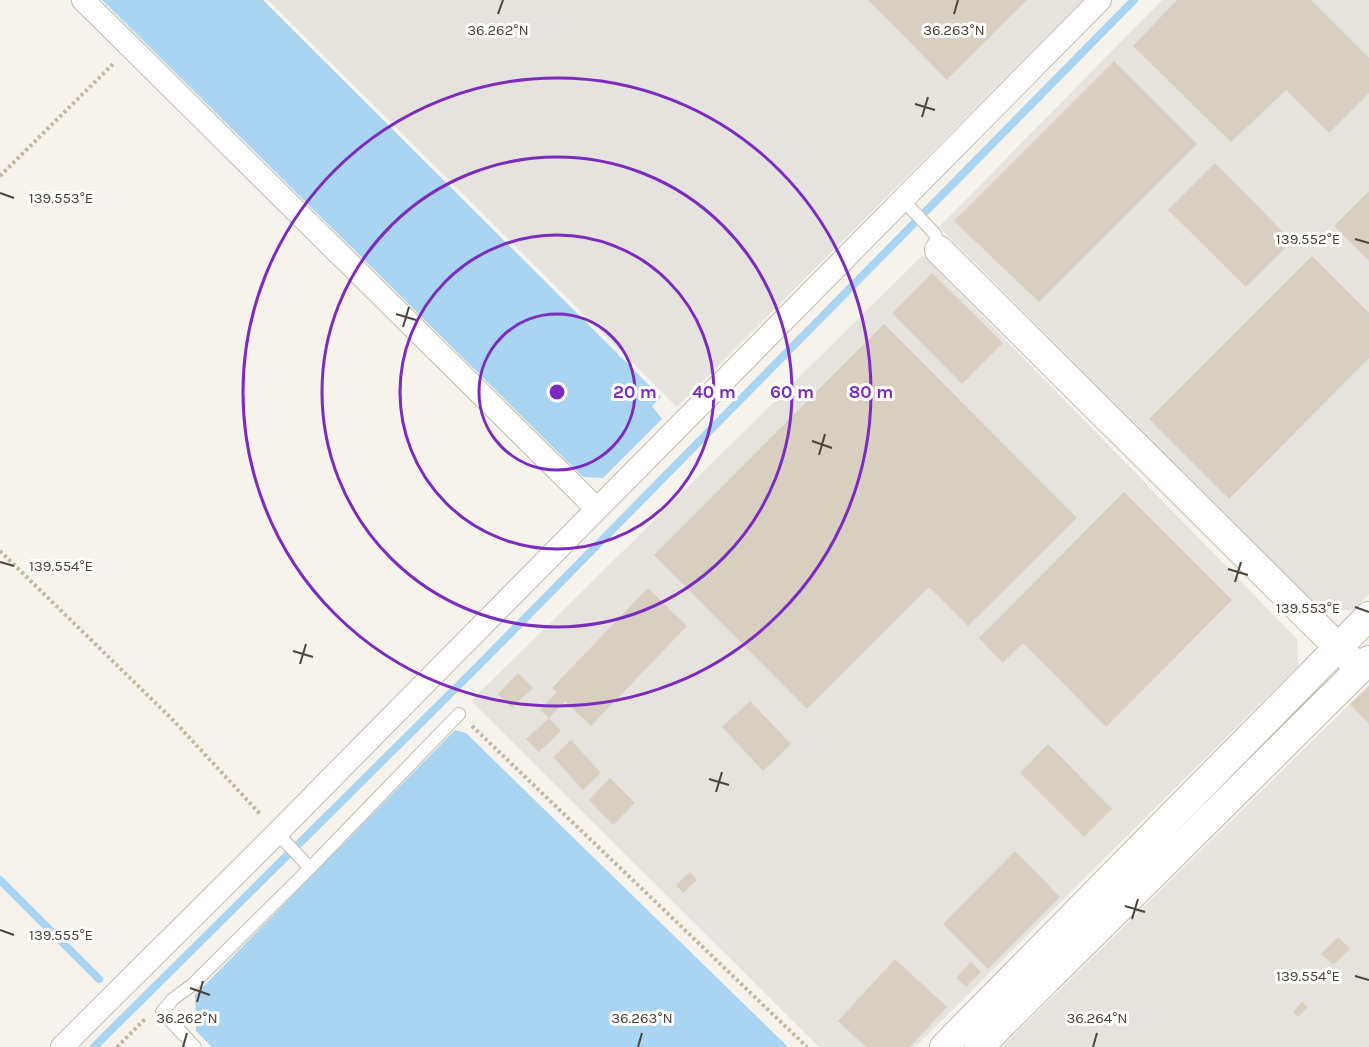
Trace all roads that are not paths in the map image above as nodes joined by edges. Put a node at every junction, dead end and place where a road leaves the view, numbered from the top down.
1 (83, 0) edge
2 (1101, 0) edge
3 (906, 204) junction
4 (934, 239) joint
5 (597, 509) junction
6 (1369, 616) edge
7 (1338, 648) junction
8 (1364, 665) edge
9 (459, 714) road end
10 (281, 837) junction
11 (307, 864) junction
12 (62, 1047) edge
13 (195, 1047) edge
14 (944, 1047) edge
15 (980, 1047) edge

1 - 5 street
2 - 3 street
3 - 4 lane
3 - 5 street
4 - 7 street
5 - 10 street
6 - 7 street
7 - 8 street
7 - 14 street
8 - 15 street
9 - 11 lane
10 - 11 lane
10 - 12 street
11 - 13 lane

